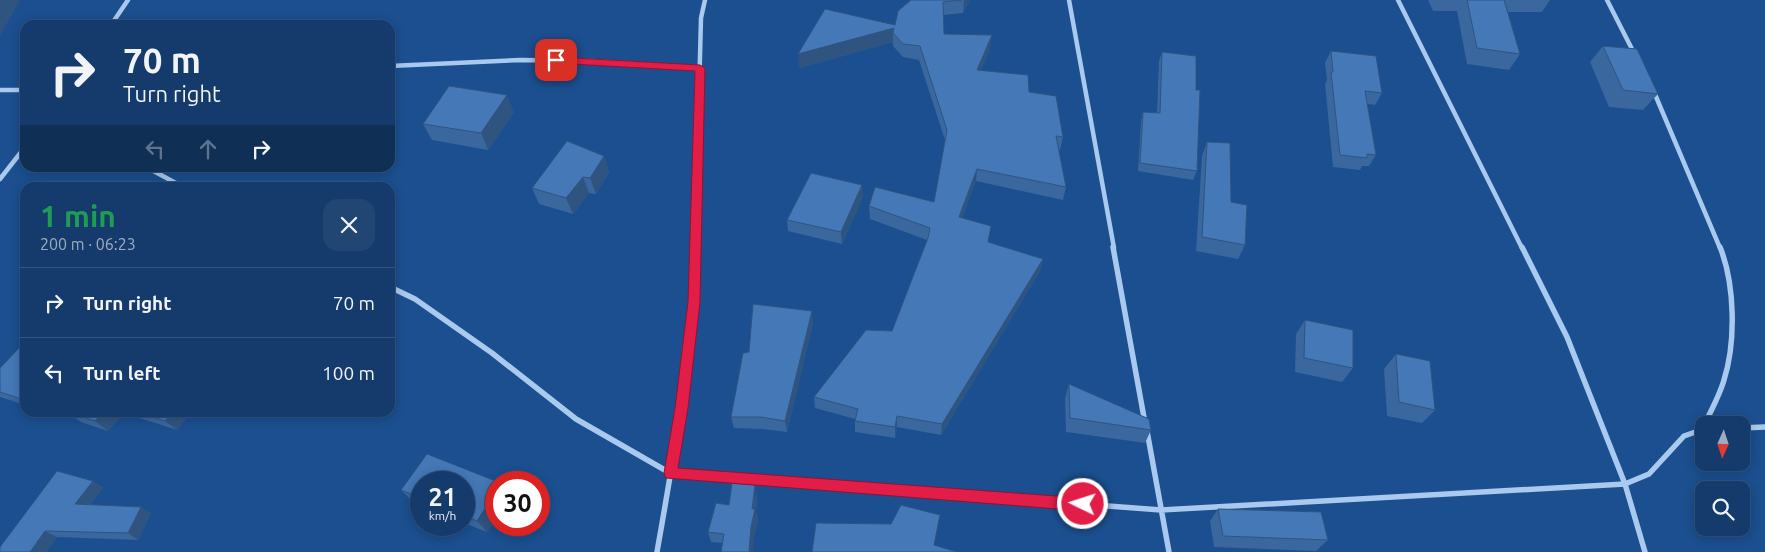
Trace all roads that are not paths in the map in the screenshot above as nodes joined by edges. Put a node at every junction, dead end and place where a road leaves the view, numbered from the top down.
1 (128, 0) edge
2 (706, 0) edge
3 (1069, 0) edge
4 (1398, 0) edge
5 (1607, 0) edge
6 (115, 20) edge
7 (1637, 59) edge
8 (395, 66) edge
9 (700, 68) junction
10 (1650, 84) edge
11 (0, 90) edge
12 (20, 90) edge
13 (20, 153) edge
14 (155, 172) edge
15 (0, 179) edge
16 (174, 182) edge
17 (395, 290) edge
18 (1709, 416) edge
19 (1765, 427) edge
20 (1750, 428) edge
21 (1695, 430) edge
22 (670, 473) junction
23 (1625, 484) junction
24 (1161, 510) junction
25 (657, 552) edge
26 (1168, 552) edge
27 (1645, 552) edge

1 - 6 street
2 - 9 street
3 - 24 street
4 - 23 street
5 - 7 street
8 - 9 street
9 - 22 street
10 - 18 street
11 - 12 street
13 - 15 street
14 - 16 street
17 - 22 street
19 - 20 street
21 - 23 street
22 - 24 street
22 - 25 street
23 - 24 street
23 - 27 street
24 - 26 street

